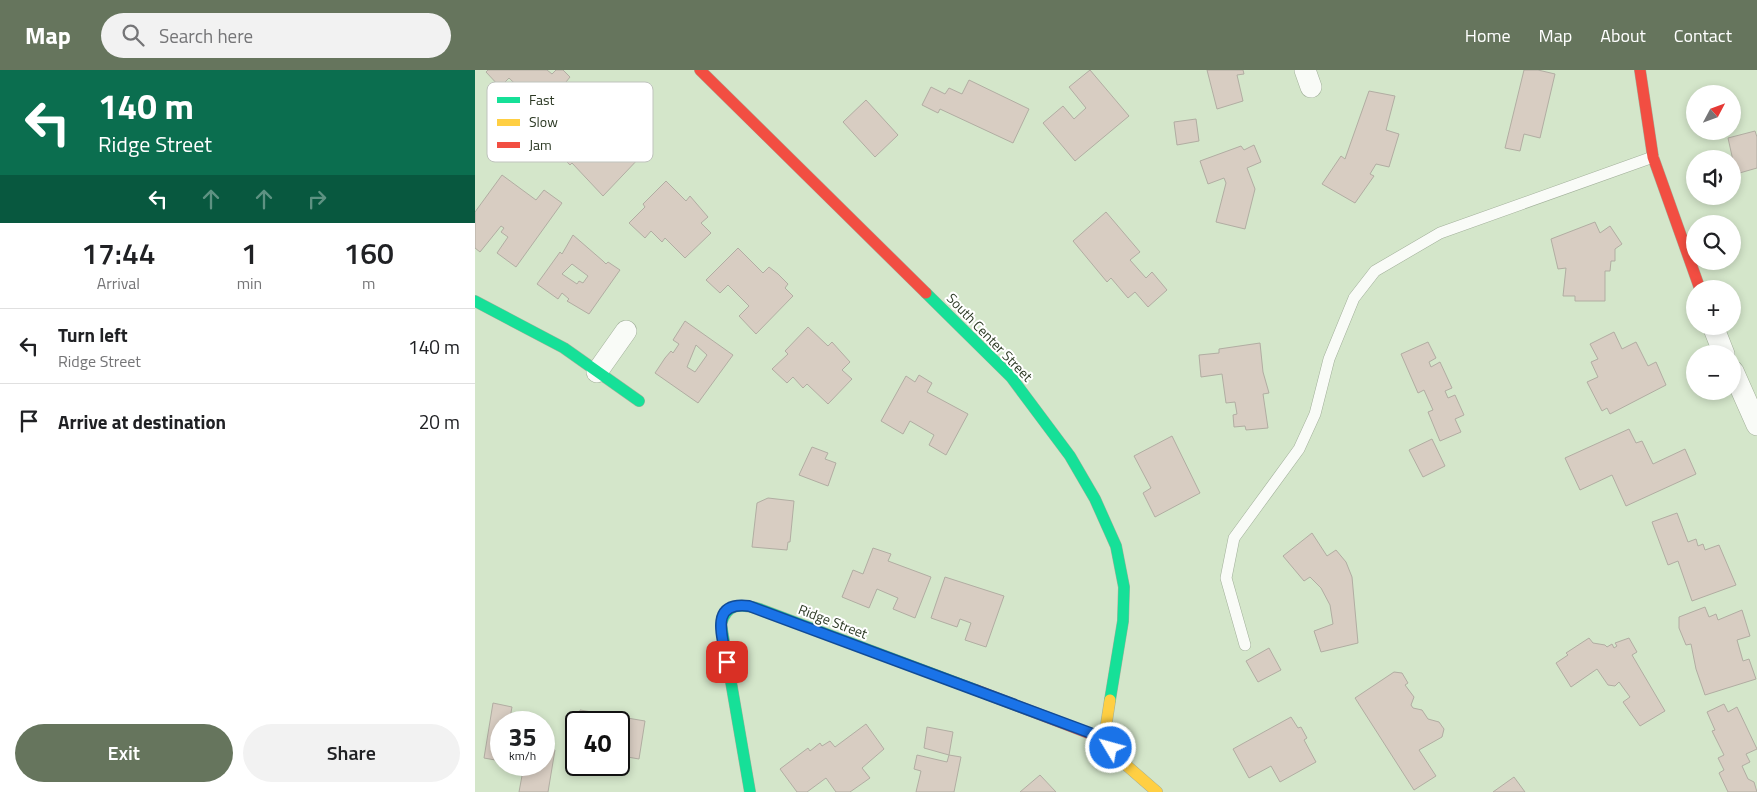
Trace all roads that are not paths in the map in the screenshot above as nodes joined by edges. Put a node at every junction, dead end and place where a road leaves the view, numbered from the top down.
1 (700, 70) edge
2 (1640, 70) edge
3 (1653, 157) junction
4 (1697, 280) edge
5 (475, 301) edge
6 (626, 331) dead end
7 (597, 372) junction
8 (1741, 390) edge
9 (639, 401) dead end
10 (1757, 425) edge
11 (1245, 644) dead end
12 (1104, 738) junction
13 (749, 792) edge
14 (1157, 792) edge

1 - 12 street, South Center Street
2 - 3 street
3 - 4 street
3 - 11 lane
5 - 7 street
6 - 7 street
7 - 9 street
8 - 10 street
12 - 13 street, Ridge Street
12 - 14 street

